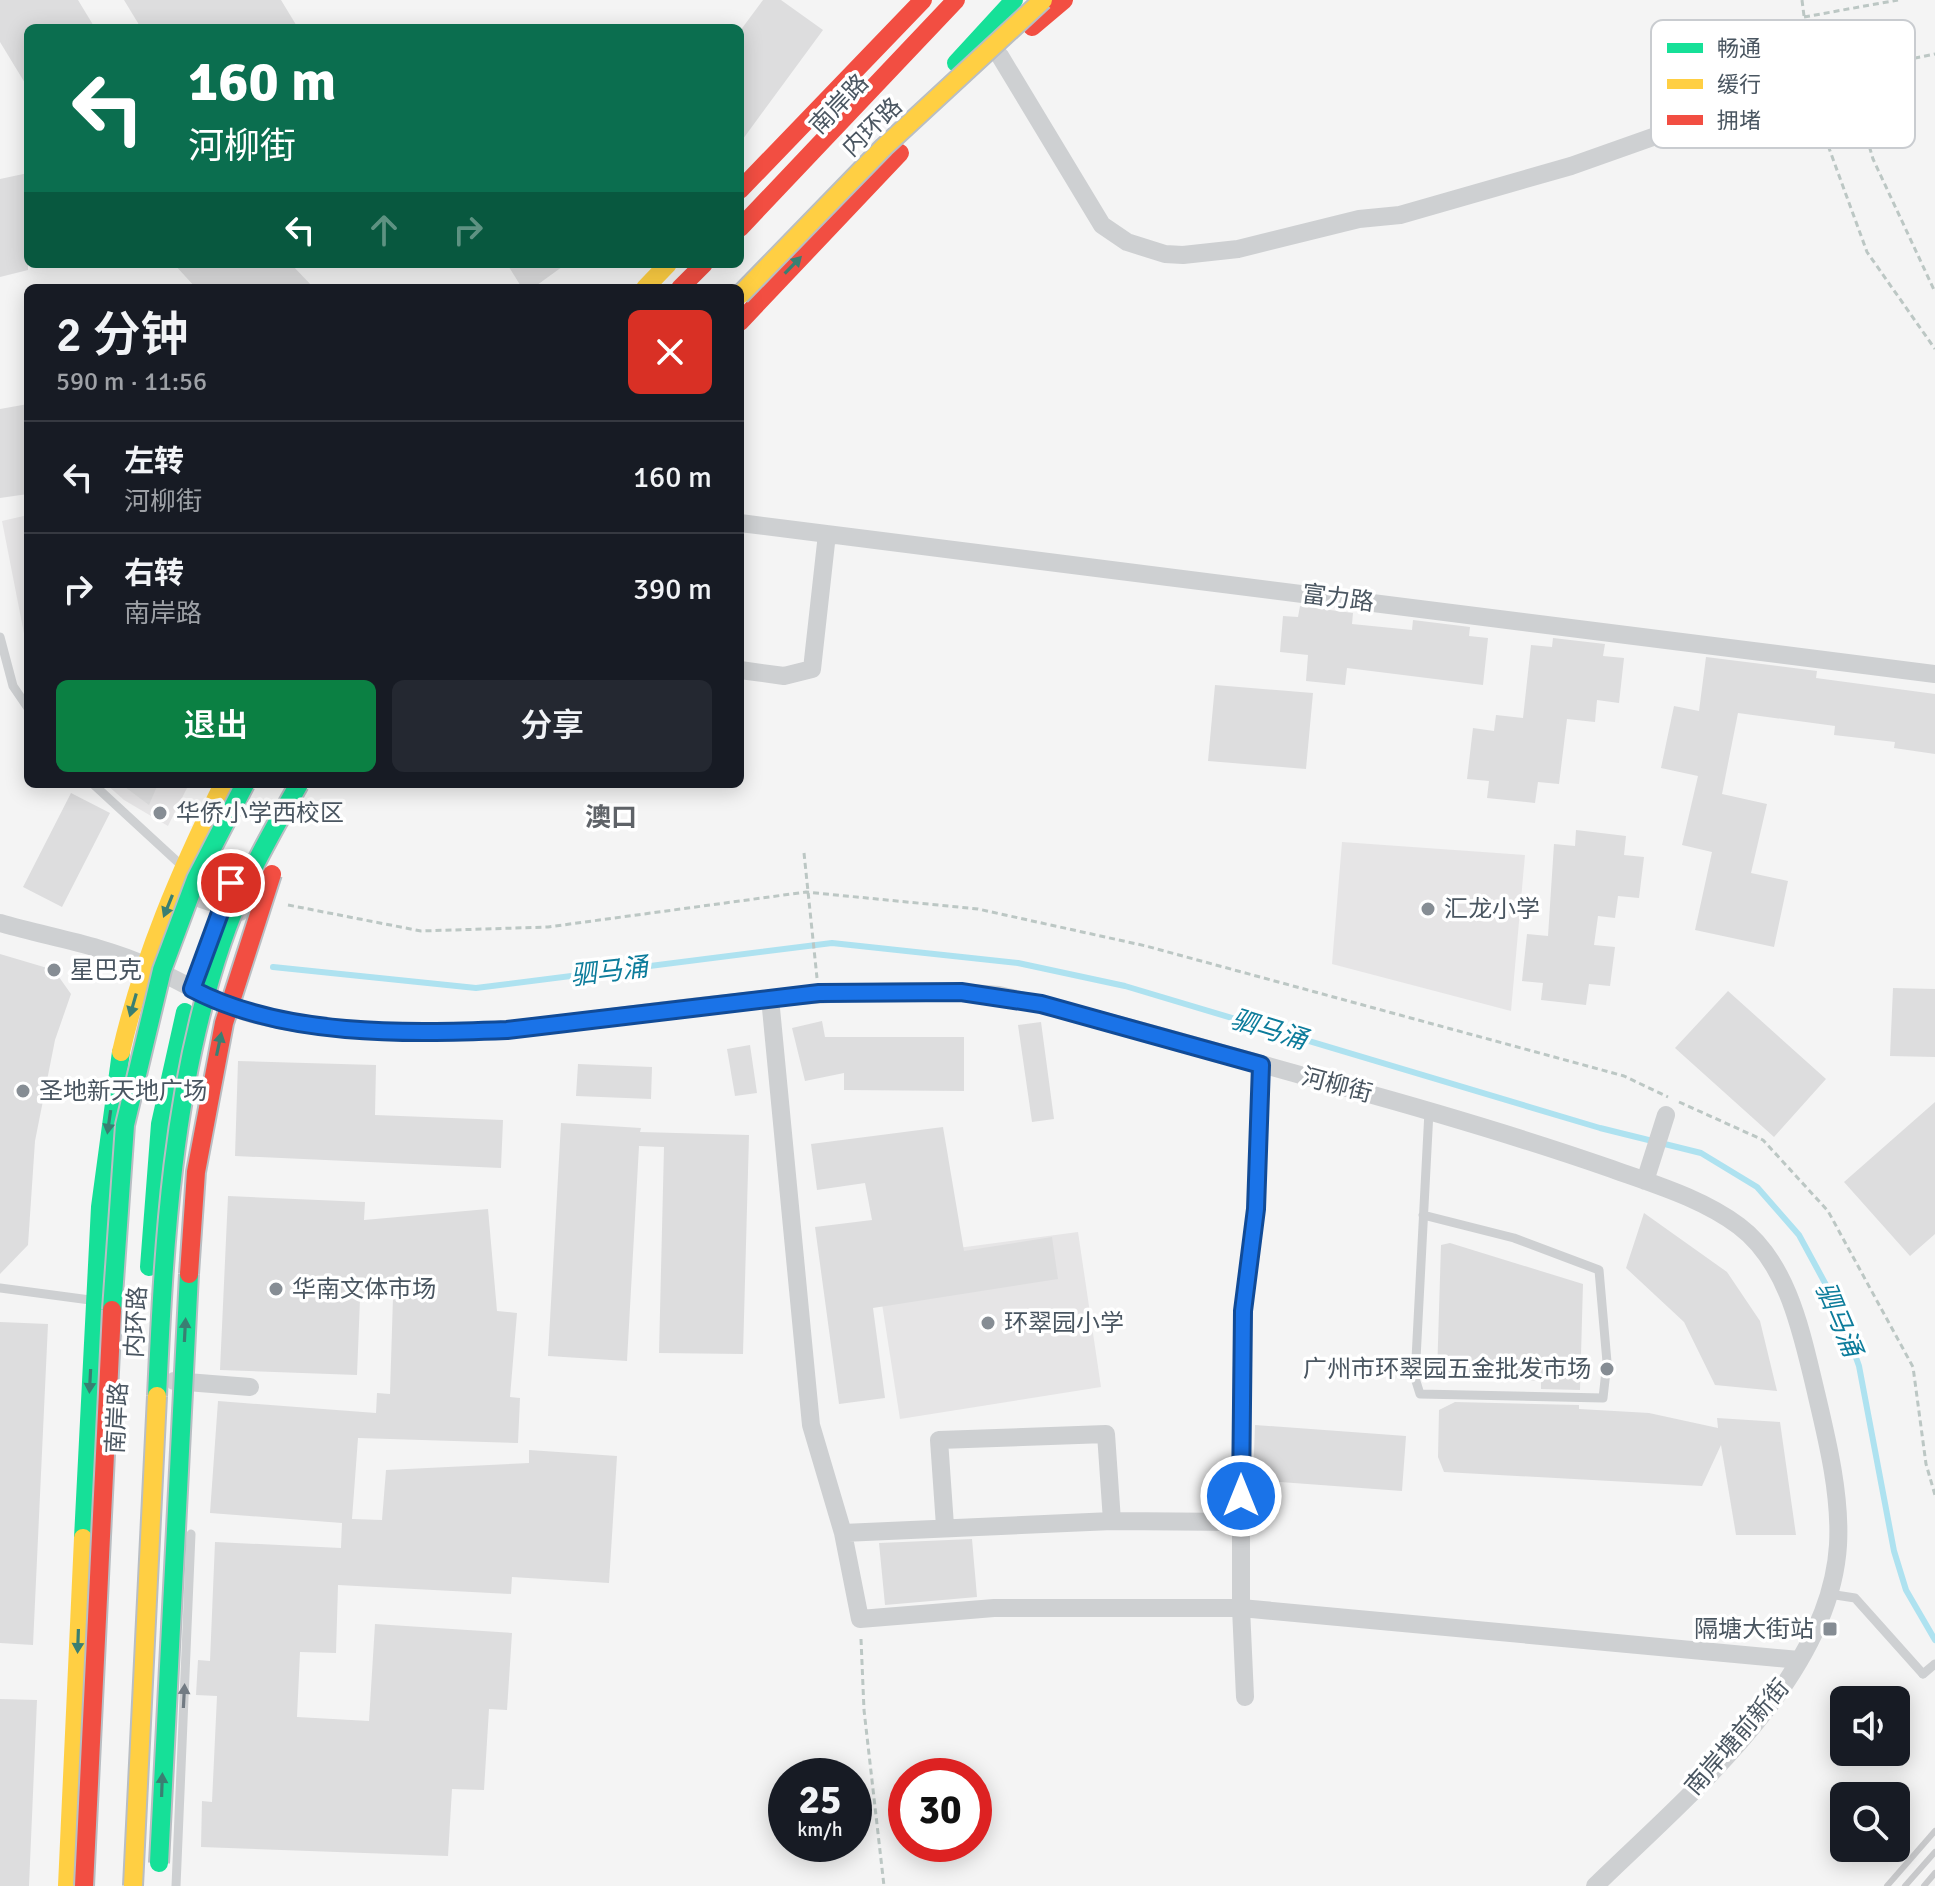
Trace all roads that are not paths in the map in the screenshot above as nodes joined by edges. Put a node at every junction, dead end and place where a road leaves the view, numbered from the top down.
1 (941, 0) edge
2 (956, 0) edge
3 (972, 0) edge
4 (1043, 0) edge
5 (1064, 0) edge
6 (1014, 2) edge
7 (914, 3) edge
8 (1000, 56) junction
9 (1651, 138) edge
10 (907, 145) junction
11 (884, 147) junction
12 (744, 168) edge
13 (842, 172) junction
14 (744, 186) edge
15 (744, 208) edge
16 (834, 222) junction
17 (744, 224) edge
18 (744, 236) edge
19 (649, 268) edge
20 (664, 268) edge
21 (685, 268) edge
22 (700, 268) edge
23 (712, 268) edge
24 (634, 284) edge
25 (649, 284) edge
26 (670, 284) edge
27 (684, 284) edge
28 (696, 284) edge
29 (731, 284) edge
30 (744, 291) edge
31 (744, 318) edge
32 (744, 524) edge
33 (827, 534) junction
34 (0, 637) edge
35 (744, 671) edge
36 (1935, 674) edge
37 (24, 702) edge
38 (97, 788) edge
39 (221, 788) edge
40 (243, 788) edge
41 (254, 788) edge
42 (280, 788) edge
43 (297, 788) edge
44 (308, 788) edge
45 (308, 788) edge
46 (184, 867) junction
47 (201, 899) junction
48 (221, 906) junction
49 (242, 913) junction
50 (0, 923) edge
51 (145, 965) junction
52 (172, 979) junction
53 (192, 989) junction
54 (770, 998) junction
55 (210, 999) junction
56 (123, 1045) junction
57 (153, 1053) junction
58 (173, 1059) junction
59 (1261, 1065) junction
60 (1429, 1111) junction
61 (1666, 1115) dead end
62 (1645, 1181) junction
63 (1423, 1215) junction
64 (0, 1288) edge
65 (94, 1300) junction
66 (1800, 1326) joint
67 (163, 1380) junction
68 (250, 1387) dead end
69 (191, 1518) dead end
70 (1112, 1521) junction
71 (1241, 1522) junction
72 (945, 1526) junction
73 (843, 1533) junction
74 (1829, 1594) junction
75 (1241, 1608) junction
76 (154, 1617) junction
77 (1799, 1660) junction
78 (1935, 1664) edge
79 (129, 1669) junction
80 (1245, 1697) dead end
81 (67, 1886) edge
82 (84, 1886) edge
83 (95, 1886) edge
84 (117, 1886) edge
85 (133, 1886) edge
86 (143, 1886) edge
87 (158, 1886) edge
88 (176, 1886) edge
89 (1595, 1886) edge

1 - 15 street
2 - 17 main road, 内环路
3 - 18 main road, 南岸路
4 - 11 main road, 内环路, bridge
5 - 8 main road
6 - 10 main road
6 - 11 main road, bridge
6 - 13 main road, 南岸路
7 - 12 main road
7 - 14 main road
8 - 9 street
8 - 10 main road
10 - 16 main road
11 - 30 main road, 内环路, bridge
13 - 16 main road
13 - 29 main road, 南岸路
31 -> 16 main road
19 - 24 main road
20 - 25 main road
21 - 26 street
22 - 27 main road
23 - 28 main road
32 - 33 street, 富力路
33 - 35 street
33 - 36 street, 富力路
34 - 37 lane
38 - 46 lane
39 - 46 main road
40 - 82 main road, 内环路, bridge
41 - 47 main road, 南岸路
42 - 48 main road, 南岸路
43 - 85 main road, 内环路, bridge
44 - 49 main road
87 -> 45 main road, bridge
46 -> 51 main road
47 - 48 street
47 - 52 main road, 南岸路
48 - 49 street
48 - 53 main road, 南岸路
49 - 55 main road
50 - 51 street, 河柳街
51 - 52 street, 河柳街
51 -> 56 main road
52 - 53 street, 河柳街
52 - 57 main road, 南岸路
53 - 55 street, 河柳街
53 - 58 main road, 南岸路
54 - 55 street, 河柳街
54 - 59 street, 河柳街
54 - 73 street
55 - 67 main road
56 - 57 street
56 -> 65 main road
57 - 58 street
57 - 83 main road, 南岸路
58 - 79 main road, 南岸路
59 - 60 street, 河柳街
59 - 71 street
60 - 62 street, 河柳街
60 - 63 lane
61 - 62 street
62 - 66 street, 河柳街
63 - 63 lane
64 - 65 lane
65 -> 81 main road
66 - 74 street, 南岸塘前新街
67 - 68 street
67 - 76 main road
88 -> 69 lane
70 - 71 street
70 - 72 street
70 - 72 street
71 - 75 street
72 - 73 street
73 - 75 street
74 - 77 street, 南岸塘前新街
74 - 78 lane, bridge
75 - 77 street
75 - 80 street
76 - 79 main road
76 - 86 main road
77 - 89 street, 南岸塘前新街
79 - 84 main road, 南岸路

